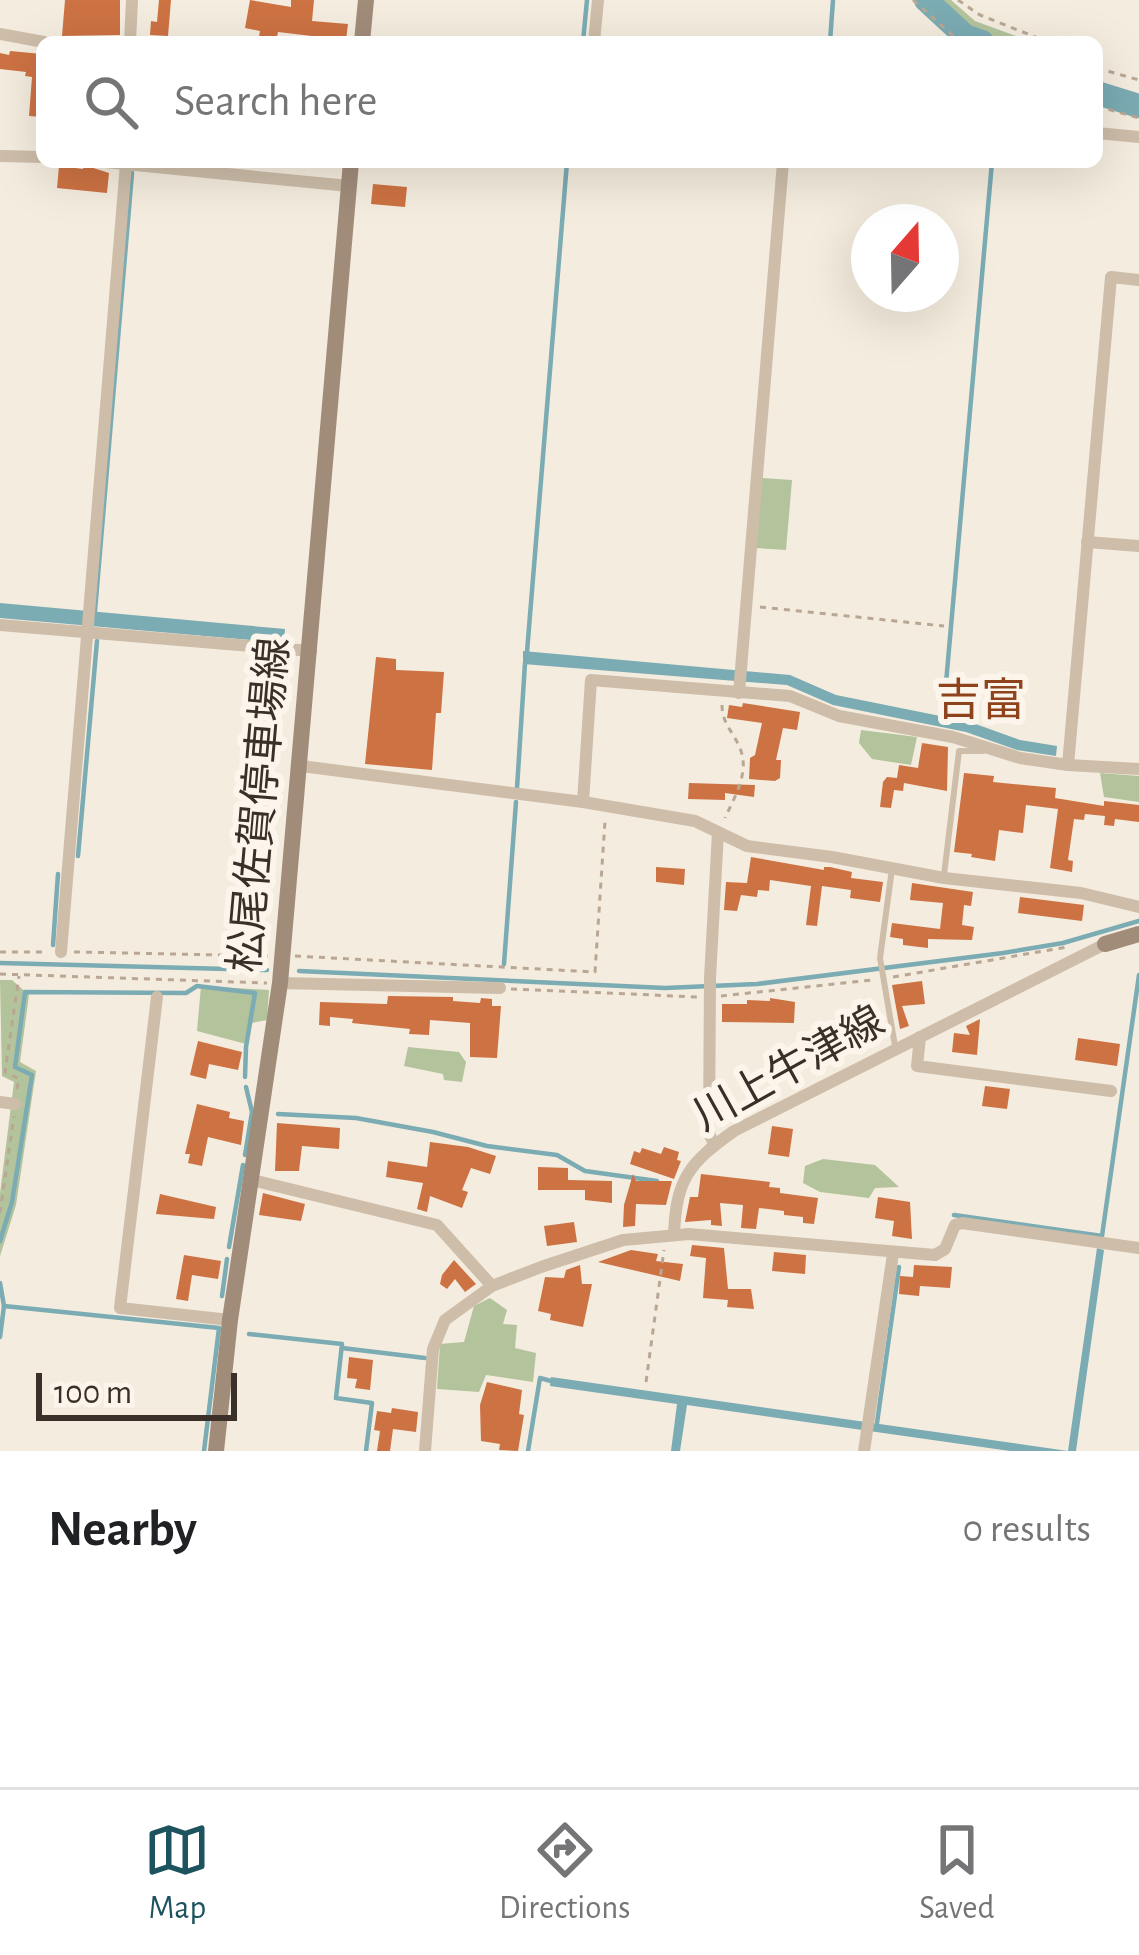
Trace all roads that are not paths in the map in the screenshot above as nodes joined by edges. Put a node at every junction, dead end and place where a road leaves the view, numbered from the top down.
1 (132, 0) edge
2 (366, 0) edge
3 (598, 0) edge
4 (0, 34) edge
5 (130, 36) edge
6 (363, 36) edge
7 (595, 36) edge
8 (36, 41) edge
9 (1103, 134) edge
10 (1139, 137) edge
11 (0, 156) edge
12 (36, 157) edge
13 (126, 168) edge
14 (167, 168) edge
15 (350, 168) edge
16 (782, 168) edge
17 (349, 186) junction
18 (1139, 280) edge
19 (1087, 542) junction
20 (1139, 547) edge
21 (0, 625) edge
22 (85, 631) junction
23 (311, 651) junction
24 (739, 689) junction
25 (998, 751) junction
26 (1068, 765) junction
27 (302, 766) junction
28 (1139, 769) edge
29 (583, 802) junction
30 (718, 832) junction
31 (892, 868) junction
32 (944, 878) junction
33 (1139, 907) edge
34 (1139, 934) edge
35 (1105, 944) joint
36 (61, 952) road end
37 (280, 983) junction
38 (500, 988) road end
39 (158, 997) dead end
40 (920, 1037) junction
41 (896, 1049) junction
42 (1111, 1091) dead end
43 (0, 1102) edge
44 (15, 1104) dead end
45 (715, 1145) junction
46 (251, 1180) junction
47 (670, 1236) junction
48 (1139, 1248) edge
49 (893, 1254) junction
50 (492, 1286) junction
51 (230, 1320) junction
52 (216, 1451) edge
53 (425, 1451) edge
54 (864, 1451) edge

1 - 5 street
2 - 6 main road
3 - 7 street
4 - 8 street
9 - 10 street
11 - 12 street
13 - 22 street
14 - 17 street
15 - 17 main road, 松尾佐賀停車場線
16 - 24 street
17 - 23 main road, 松尾佐賀停車場線
18 - 19 street
19 - 20 street
19 - 26 street
21 - 22 street
22 - 23 street
22 - 36 street
23 - 27 main road, 松尾佐賀停車場線
24 - 25 street
24 - 29 street
25 - 26 street
25 - 32 lane
26 - 28 street
27 - 29 street
27 - 37 main road, 松尾佐賀停車場線
29 - 30 street
30 - 31 street
30 - 45 street
31 - 32 street
31 - 41 lane
32 - 33 street
34 - 35 main road, 川上牛津線
35 - 40 street, 川上牛津線
37 - 38 street
37 - 46 main road, 松尾佐賀停車場線
39 - 51 street
40 - 41 street, 川上牛津線
40 - 42 street
41 - 45 street, 川上牛津線
43 - 44 street
45 - 47 street, 川上牛津線
46 - 50 street
46 - 51 main road, 松尾佐賀停車場線
47 - 49 street
47 - 50 street
48 - 49 street
49 - 54 street
50 - 53 street
51 - 52 main road, 松尾佐賀停車場線

